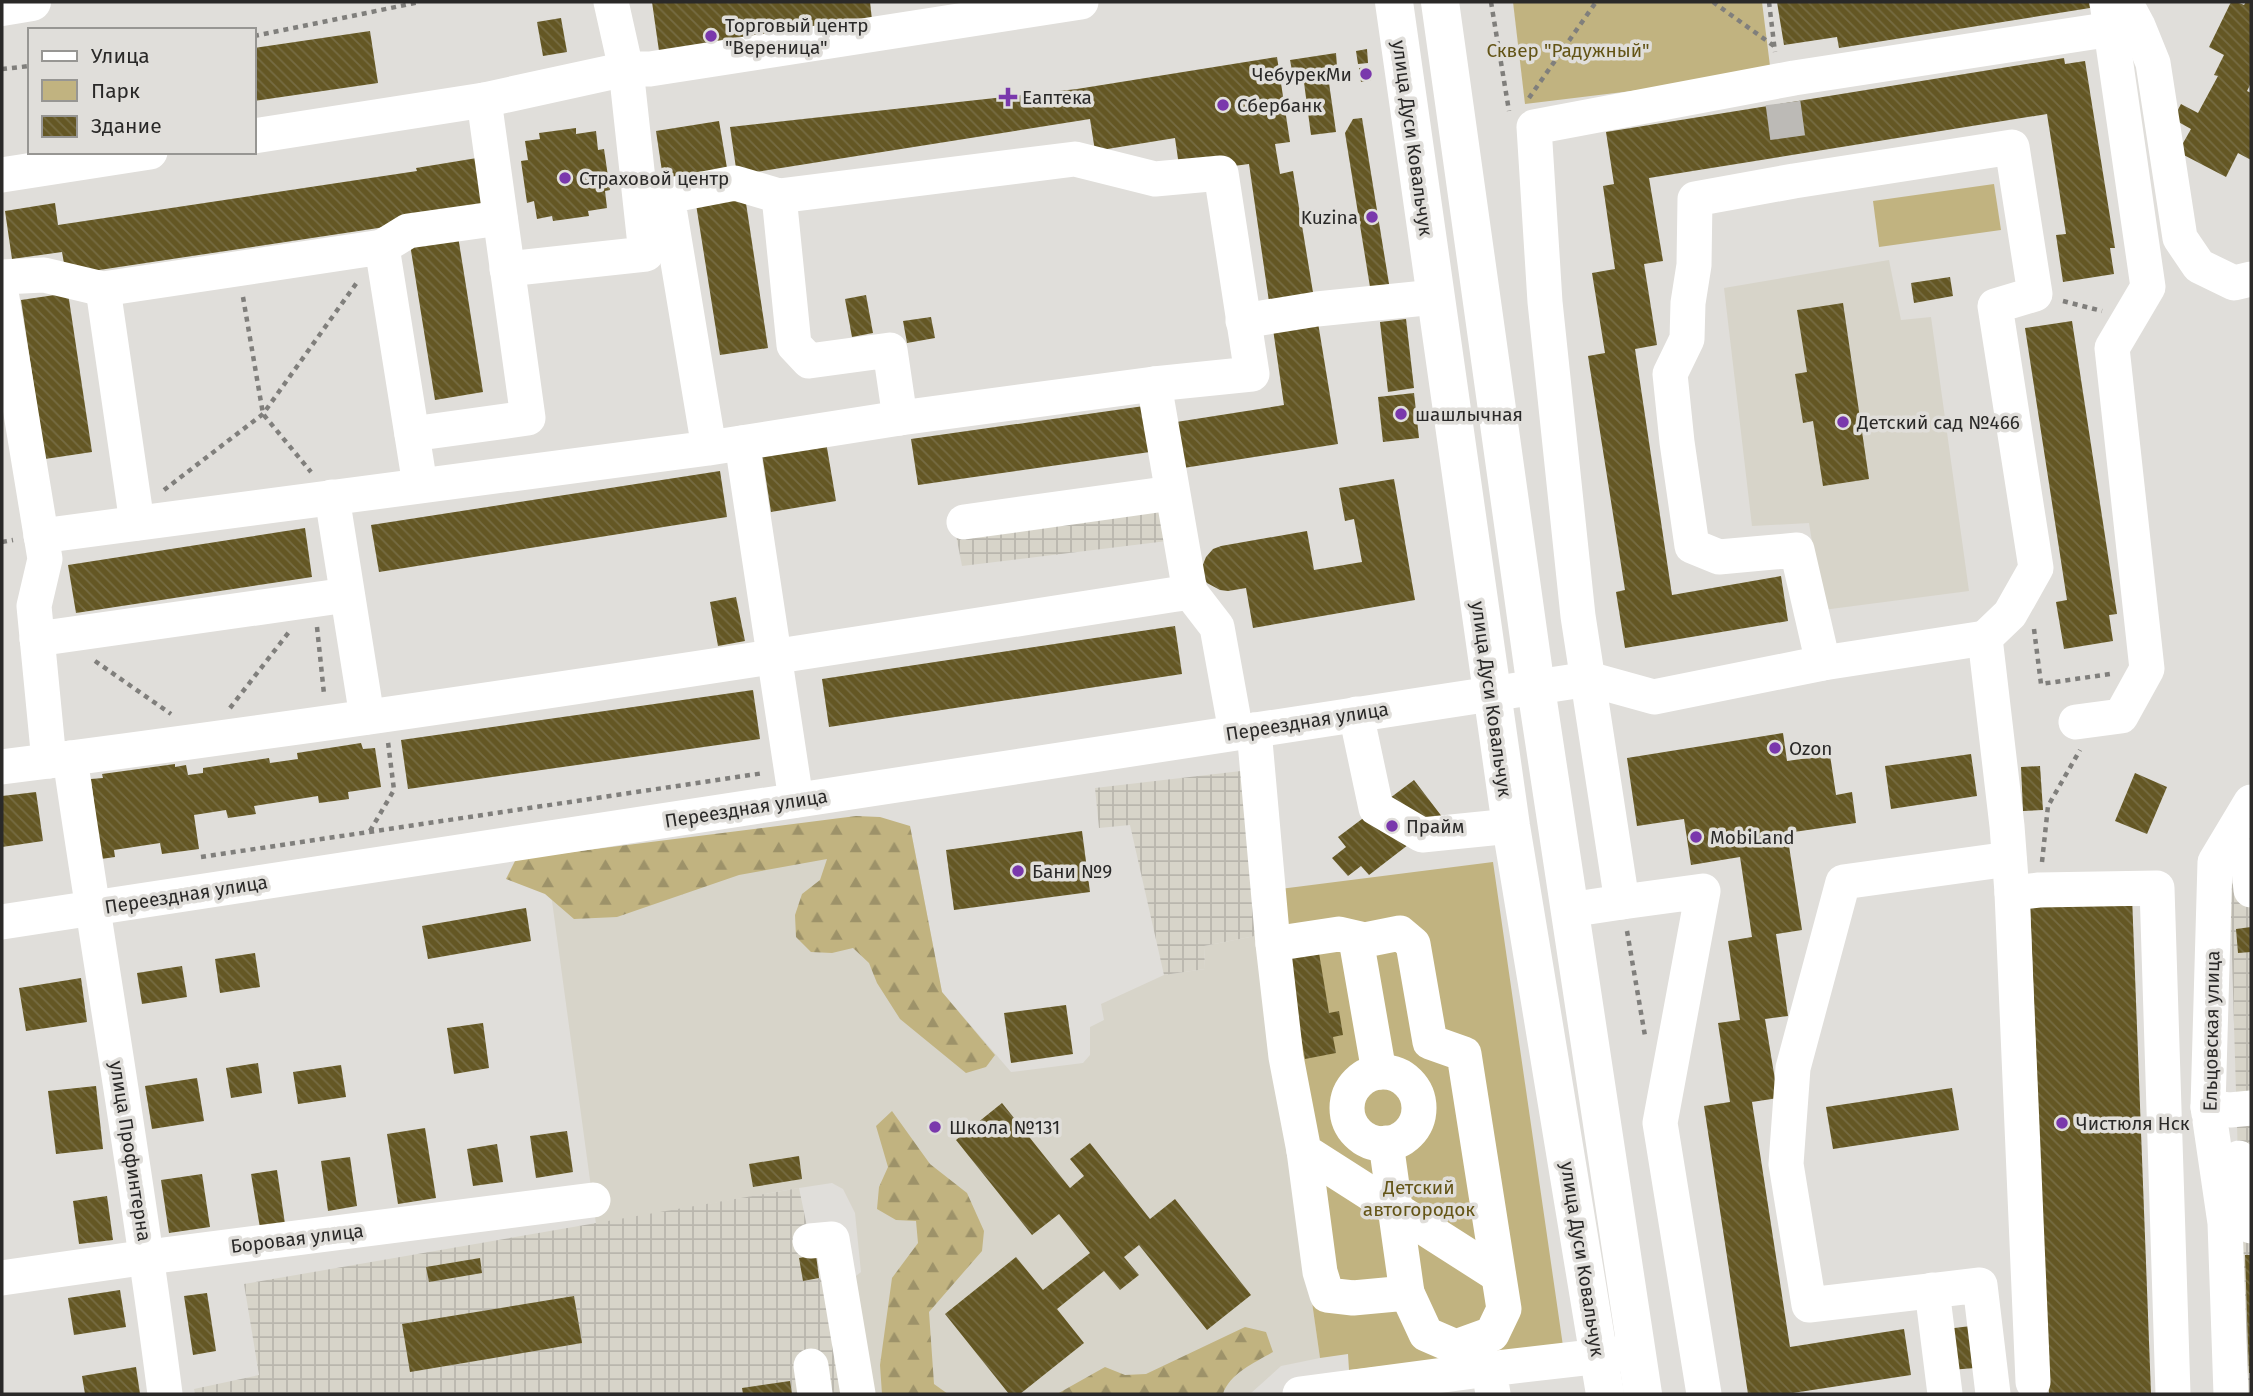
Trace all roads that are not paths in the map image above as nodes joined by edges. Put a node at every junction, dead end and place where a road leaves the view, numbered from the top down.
1 (32, 2) edge
2 (611, 2) edge
3 (1081, 2) edge
4 (1394, 2) edge
5 (1440, 2) edge
6 (2, 7) edge
7 (987, 9) edge
8 (2114, 11) edge
9 (626, 69) junction
10 (484, 100) junction
11 (256, 136) edge
12 (137, 154) edge
13 (2, 175) edge
14 (779, 196) junction
15 (500, 218) junction
16 (382, 247) junction
17 (507, 269) junction
18 (2, 277) edge
19 (2251, 279) edge
20 (103, 289) junction
21 (1436, 297) junction
22 (2, 298) edge
23 (1242, 321) junction
24 (1154, 384) junction
25 (900, 418) junction
26 (412, 434) junction
27 (725, 445) junction
28 (420, 485) junction
29 (1172, 493) junction
30 (332, 497) junction
31 (135, 512) junction
32 (964, 522) dead end
33 (41, 536) junction
34 (1190, 592) junction
35 (331, 597) junction
36 (49, 638) junction
37 (1985, 638) junction
38 (776, 657) junction
39 (1823, 663) junction
40 (1589, 679) junction
41 (1536, 688) junction
42 (1491, 695) junction
43 (1356, 714) junction
44 (376, 716) junction
45 (2087, 720) road end
46 (1245, 731) junction
47 (60, 759) junction
48 (2, 767) edge
49 (794, 784) junction
50 (2251, 802) edge
51 (1511, 826) junction
52 (2244, 863) edge
53 (2020, 881) junction
54 (1622, 902) junction
55 (92, 908) junction
56 (1569, 910) junction
57 (2, 922) edge
58 (1365, 940) junction
59 (1273, 944) junction
60 (1365, 993) junction
61 (1423, 999) junction
62 (1371, 1027) junction
63 (1379, 1072) junction
64 (1470, 1091) junction
65 (1417, 1097) junction
66 (2230, 1108) edge
67 (1386, 1143) junction
68 (1304, 1151) junction
69 (593, 1200) dead end
70 (2251, 1226) edge
71 (810, 1241) dead end
72 (148, 1257) junction
73 (1498, 1275) junction
74 (2, 1278) edge
75 (1932, 1290) junction
76 (1407, 1293) junction
77 (1618, 1354) junction
78 (1491, 1382) edge
79 (2034, 1388) edge
80 (1982, 1393) edge
81 (165, 1394) edge
82 (858, 1394) edge
83 (1300, 1394) edge
84 (1605, 1394) edge
85 (1643, 1394) edge
86 (1704, 1394) edge
87 (1945, 1394) edge
88 (2173, 1394) edge
89 (2231, 1394) edge

1 - 6 main road
2 - 9 street
3 - 7 street
4 - 21 main road, улица Дуси Ковальчук
5 - 41 main road, улица Дуси Ковальчук
7 - 9 street
8 - 19 street
8 - 40 street
8 - 45 street
9 - 10 street
9 - 17 street
10 - 11 street
10 - 15 street
12 - 13 street
14 - 23 street
14 - 25 street
14 - 27 street
15 - 16 street
15 - 17 street
16 - 20 street
16 - 26 street
17 - 26 street
18 - 20 street
20 - 31 street
21 - 23 street
21 - 42 main road, улица Дуси Ковальчук
22 - 33 street, улица Профинтерна
23 - 24 street
24 - 25 street
24 - 29 street
25 - 27 street
26 - 28 street
27 - 28 street
27 - 38 street
28 - 30 street
29 - 32 street
29 - 34 street
30 - 31 street
30 - 35 street
31 - 33 street
33 - 36 street, улица Профинтерна
34 - 38 street
34 - 46 street
35 - 36 street
35 - 44 street
36 - 47 street, улица Профинтерна
37 - 39 street
37 - 39 street
37 - 53 street
38 - 44 street
38 - 49 street
39 - 40 street
40 - 41 street, Переездная улица
40 - 54 street
41 - 42 street, Переездная улица
41 - 56 main road, улица Дуси Ковальчук
42 - 43 street, Переездная улица
42 - 51 main road, улица Дуси Ковальчук
43 - 46 street, Переездная улица
43 - 51 street
44 - 47 street
46 - 49 street, Переездная улица
46 - 59 street
47 - 48 street
47 - 55 street, улица Профинтерна
49 - 55 street, Переездная улица
50 - 52 street, Ельцовская улица
51 - 77 main road, улица Дуси Ковальчук
52 - 66 street, Ельцовская улица
53 - 75 street
53 - 79 street
53 - 88 street
54 - 56 street
54 - 86 street
55 - 57 street, Переездная улица
55 - 72 street, улица Профинтерна
56 - 77 main road, улица Дуси Ковальчук
58 - 59 street
58 - 60 street
58 - 61 street
59 - 68 street
60 - 61 street
60 - 62 street
61 - 62 street
61 - 64 street
62 - 63 street
63 - 65 street
63 - 67 street
64 - 65 street
64 - 73 street
65 - 67 street
66 - 70 street
66 - 89 street, Ельцовская улица
67 - 76 street
68 - 73 street
68 - 76 street
69 - 72 street, Боровая улица
71 - 82 street
72 - 74 street, Боровая улица
72 - 81 street, улица Профинтерна
73 - 76 street
75 - 80 street
75 - 87 street
77 - 78 street
77 - 84 main road, улица Дуси Ковальчук
77 - 85 main road, улица Дуси Ковальчук
78 - 83 street
79 - 80 street

